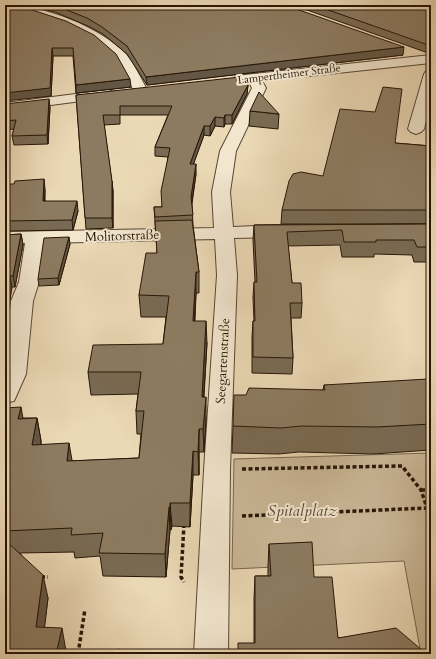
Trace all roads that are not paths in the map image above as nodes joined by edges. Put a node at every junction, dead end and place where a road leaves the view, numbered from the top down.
1 (12, 5) edge
2 (408, 51) dead end
3 (431, 58) edge
4 (431, 74) edge
5 (254, 78) junction
6 (231, 80) edge
7 (156, 89) edge
8 (141, 91) junction
9 (5, 107) edge
10 (416, 129) dead end
11 (300, 231) edge
12 (224, 233) junction
13 (5, 238) edge
14 (36, 238) junction
15 (5, 395) edge
16 (211, 654) edge

1 - 8 street
2 - 3 street
3 - 5 street, Lampertheimer Straße
4 - 10 street
5 - 6 street, Lampertheimer Straße
5 - 12 street, Seegartenstraße
7 - 8 street
8 - 9 street
11 - 12 street, Molitorstraße
12 - 14 street, Molitorstraße
12 - 16 street, Seegartenstraße
13 - 14 street, Molitorstraße
14 - 15 street

